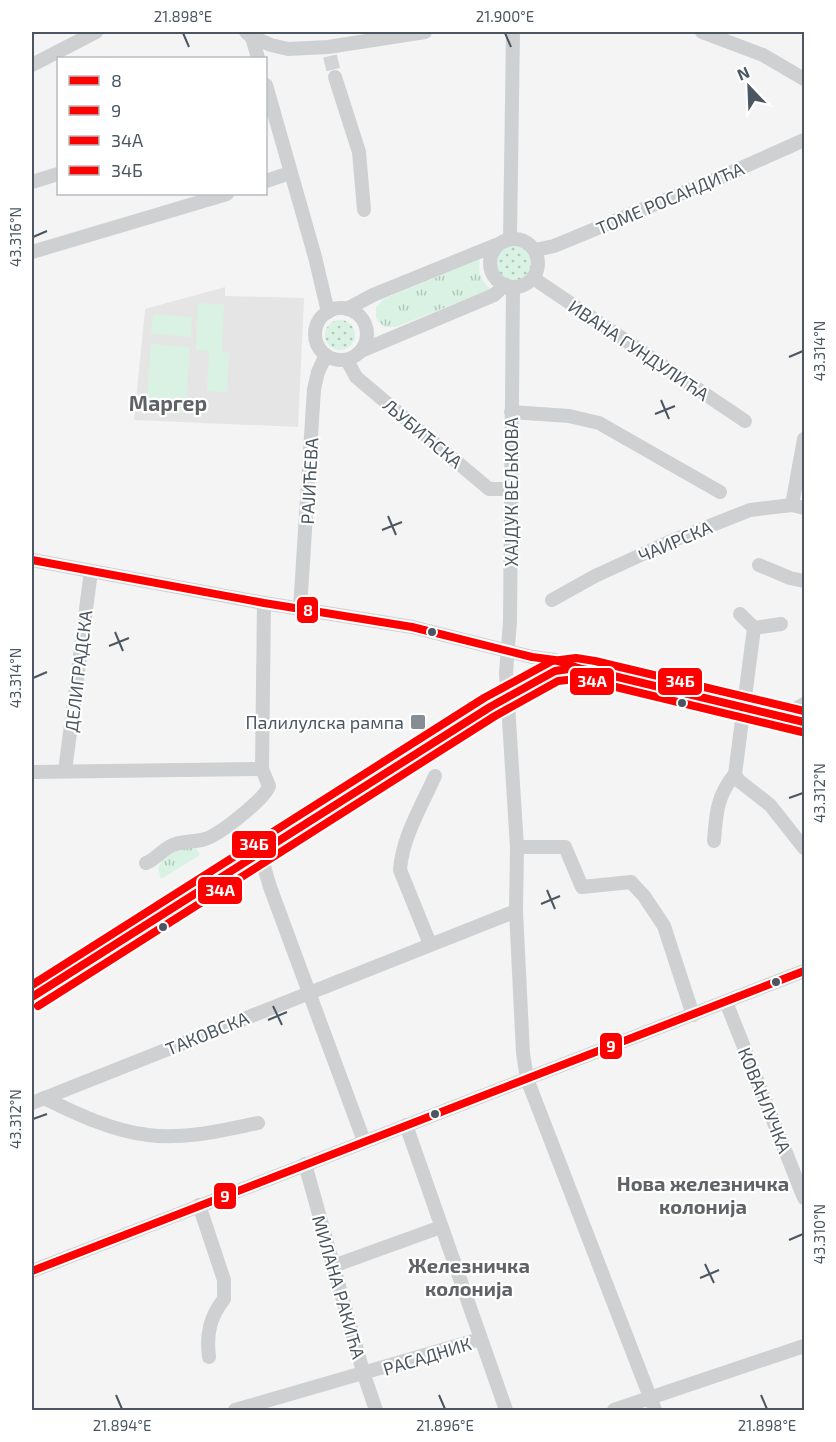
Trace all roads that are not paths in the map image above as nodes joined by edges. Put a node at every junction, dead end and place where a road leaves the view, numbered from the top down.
1 (96, 32) edge
2 (425, 32) edge
3 (513, 32) edge
4 (702, 32) edge
5 (249, 34) edge
6 (258, 57) edge
7 (32, 65) edge
8 (334, 76) tunnel mouth
9 (804, 79) edge
10 (268, 106) edge
11 (804, 140) edge
12 (290, 173) junction
13 (57, 174) edge
14 (267, 181) edge
15 (32, 182) edge
16 (224, 195) edge
17 (364, 210) dead end
18 (510, 238) junction
19 (496, 245) junction
20 (535, 250) junction
21 (32, 252) edge
22 (533, 278) junction
23 (509, 286) junction
24 (347, 309) junction
25 (328, 312) junction
26 (361, 351) junction
27 (326, 356) junction
28 (347, 360) junction
29 (511, 412) junction
30 (745, 421) dead end
31 (804, 439) edge
32 (511, 489) junction
33 (720, 492) dead end
34 (798, 506) edge
35 (32, 560) edge
36 (48, 564) junction
37 (759, 565) dead end
38 (32, 566) edge
39 (91, 571) junction
40 (804, 581) edge
41 (552, 600) dead end
42 (264, 603) junction
43 (300, 609) junction
44 (740, 614) dead end
45 (781, 624) dead end
46 (754, 628) junction
47 (509, 651) junction
48 (576, 668) junction
49 (509, 696) junction
50 (804, 704) edge
51 (743, 709) junction
52 (781, 717) junction
53 (804, 722) edge
54 (262, 769) junction
55 (65, 771) junction
56 (32, 772) edge
57 (735, 774) junction
58 (435, 776) dead end
59 (714, 841) dead end
60 (517, 847) junction
61 (804, 848) edge
62 (262, 851) junction
63 (146, 863) dead end
64 (516, 911) junction
65 (430, 944) junction
66 (804, 971) edge
67 (308, 993) junction
68 (32, 997) edge
69 (726, 1002) junction
70 (693, 1015) junction
71 (527, 1078) junction
72 (38, 1101) edge
73 (258, 1123) dead end
74 (406, 1125) junction
75 (364, 1141) junction
76 (305, 1164) junction
77 (803, 1190) edge
78 (199, 1204) junction
79 (441, 1227) junction
80 (333, 1266) junction
81 (32, 1271) edge
82 (480, 1340) junction
83 (804, 1346) edge
84 (209, 1357) dead end
85 (364, 1375) junction
86 (653, 1404) edge
87 (235, 1410) edge
88 (376, 1410) edge
89 (506, 1410) edge
90 (614, 1410) edge

1 - 7 street
2 - 5 street
3 - 18 street
4 - 9 street
5 - 6 street
8 - 17 street
10 - 12 street
11 - 20 street, ТОМЕ РОСАНДИЋА
12 - 14 street
12 - 25 street
13 - 15 street
16 - 21 street
18 - 19 street
18 - 20 street
19 - 23 street
19 - 24 street
20 - 22 street
22 - 23 street
22 - 30 street, ИВАНА ГУНДУЛИЋА
23 - 26 street
23 - 29 street, ХАЈДУК ВЕЉКОВА
24 - 25 street
24 - 26 street
25 - 27 street
26 - 28 street
27 - 28 street
27 - 43 street, РАЈИЋЕВА
28 - 32 street, ЉУБИЋСКА
29 - 32 street, ХАЈДУК ВЕЉКОВА
29 - 33 street
31 - 34 street
32 - 47 street, ХАЈДУК ВЕЉКОВА
34 - 41 street, ЧАИРСКА
35 - 36 street
36 - 38 street
36 - 39 street
37 - 40 street
39 - 42 street
39 - 55 street, ДЕЛИГРАДСКА
42 - 43 street
42 - 54 street
43 - 47 street
44 - 46 street
45 - 46 street
46 - 51 street
47 - 48 street
47 - 49 street, ХАЈДУК ВЕЉКОВА
48 - 49 street
48 - 51 street
49 - 60 street, ХАЈДУК ВЕЉКОВА
49 - 62 street
50 - 52 street
51 - 52 street
51 - 57 street
52 - 53 street
54 - 55 street
54 - 63 street
55 - 56 street
57 - 59 street
57 - 61 street
58 - 65 street
60 - 64 street, ХАЈДУК ВЕЉКОВА
60 - 70 street
62 - 67 street
62 - 68 street
64 - 65 street, ТАКОВСКА
64 - 71 street, ХАЈДУК ВЕЉКОВА
65 - 67 street, ТАКОВСКА
66 - 69 street
67 - 72 street, ТАКОВСКА
67 - 75 street
69 - 70 street
69 - 77 street, КОВАНЛУЧКА
70 - 71 street
71 - 74 street
71 - 86 street, ХАЈДУК ВЕЉКОВА
72 - 73 street
74 - 75 street
74 - 79 street
75 - 76 street
76 - 78 street
76 - 80 street, МИЛАНА РАКИЋА
78 - 81 street
78 - 84 street
79 - 80 street
79 - 82 street
80 - 85 street, МИЛАНА РАКИЋА
82 - 85 street, РАСАДНИК
82 - 89 street
83 - 86 street
85 - 87 street, РАСАДНИК
85 - 88 street, МИЛАНА РАКИЋА
86 - 90 street

